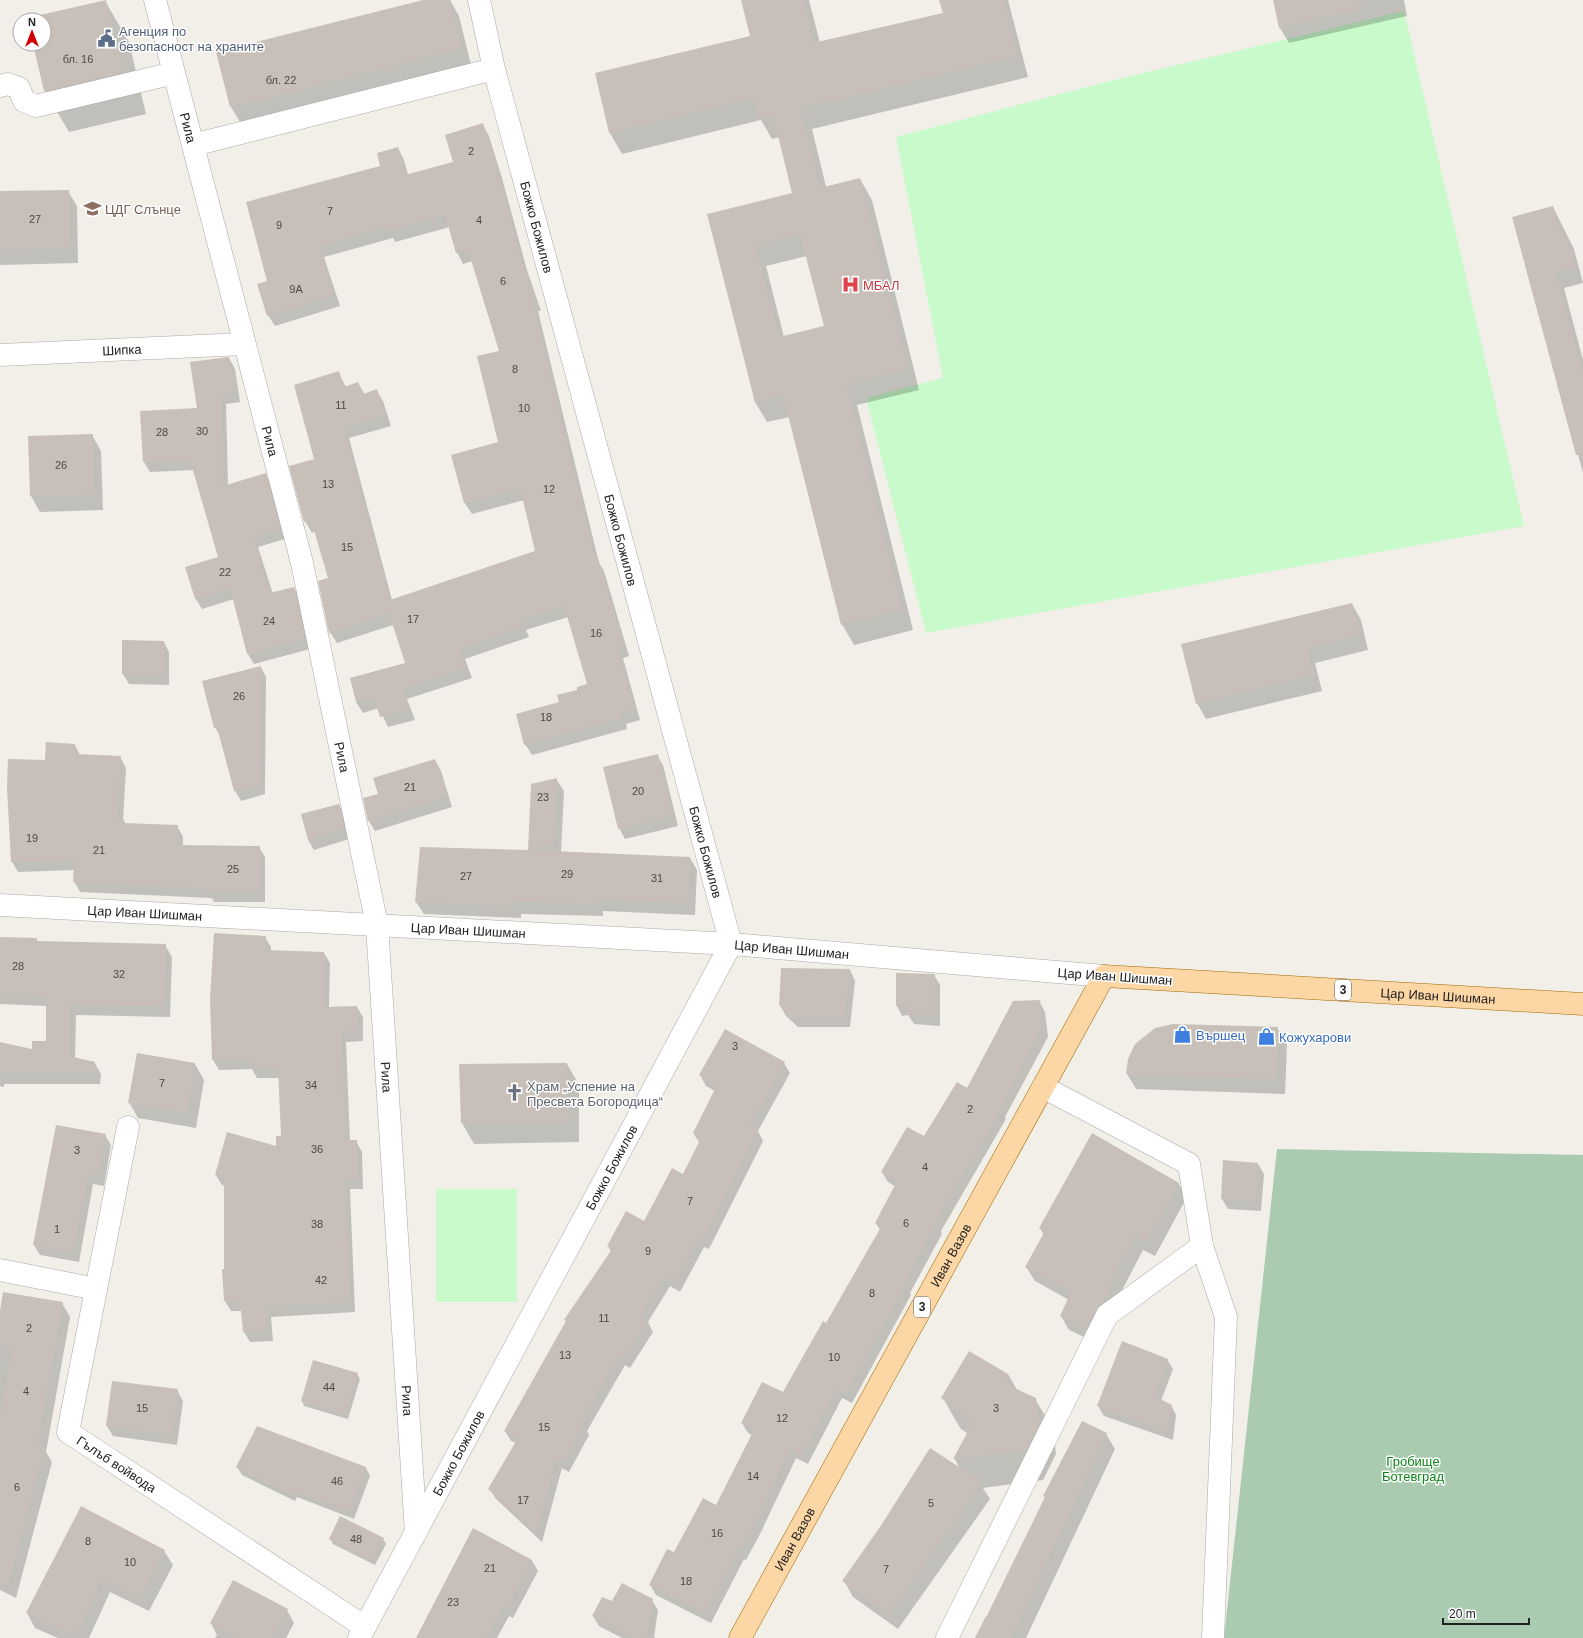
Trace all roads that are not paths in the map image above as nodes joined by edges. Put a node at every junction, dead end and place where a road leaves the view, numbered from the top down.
1 (155, 0) edge
2 (479, 0) edge
3 (494, 69) junction
4 (174, 74) junction
5 (0, 86) edge
6 (193, 145) junction
7 (244, 344) junction
8 (0, 355) edge
9 (0, 905) edge
10 (377, 925) junction
11 (731, 944) junction
12 (1104, 976) junction
13 (1583, 1004) edge
14 (1043, 1087) junction
15 (128, 1127) dead end
16 (1202, 1246) junction
17 (0, 1270) edge
18 (96, 1289) junction
19 (416, 1532) junction
20 (362, 1633) edge
21 (740, 1638) edge
22 (947, 1638) edge
23 (1213, 1638) edge

1 - 4 street, Рила
2 - 3 street, Божко Божилов
3 - 6 street
3 - 11 street, Божко Божилов
4 - 5 street
4 - 6 street, Рила
6 - 7 street, Рила
7 - 8 street, Шипка
7 - 10 street, Рила
9 - 10 street, Цар Иван Шишман
10 - 11 street, Цар Иван Шишман
10 - 19 street, Рила
11 - 12 street, Цар Иван Шишман
11 - 19 street, Божко Божилов
12 - 13 main road, Цар Иван Шишман / 3
12 - 14 main road, Иван Вазов / 3
14 - 16 street
14 - 21 main road, Иван Вазов / 3
15 - 18 street, Гълъб войвода
16 - 22 street
16 - 23 street
17 - 18 street
18 - 20 street, Гълъб войвода
19 - 20 street, Божко Божилов

